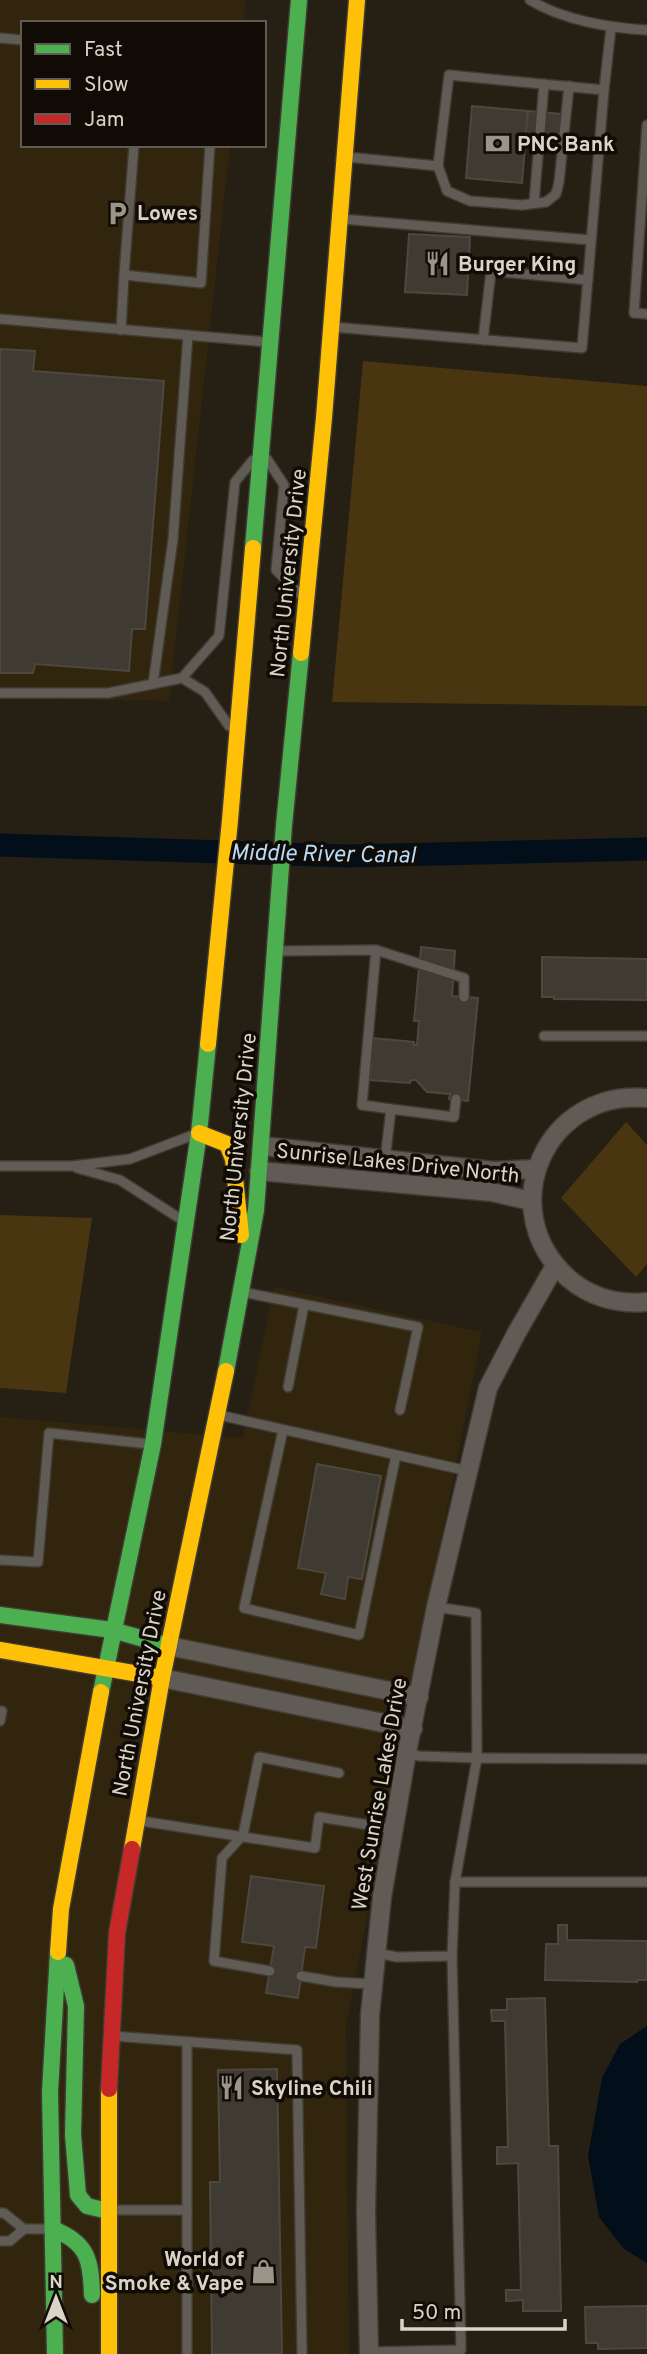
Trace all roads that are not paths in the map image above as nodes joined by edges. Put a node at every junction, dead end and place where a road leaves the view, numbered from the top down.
1 (299, 0) edge
2 (357, 0) edge
3 (530, 0) edge
4 (611, 28) junction
5 (647, 30) edge
6 (0, 38) edge
7 (21, 40) edge
8 (544, 84) junction
9 (569, 86) junction
10 (604, 90) junction
11 (647, 125) edge
12 (647, 131) edge
13 (134, 147) edge
14 (210, 147) edge
15 (345, 156) junction
16 (439, 166) junction
17 (534, 203) junction
18 (340, 219) junction
19 (643, 237) edge
20 (591, 240) junction
21 (124, 275) junction
22 (588, 280) junction
23 (647, 314) edge
24 (0, 319) edge
25 (331, 327) junction
26 (121, 330) junction
27 (188, 335) junction
28 (483, 340) junction
29 (271, 342) junction
30 (262, 450) junction
31 (306, 600) junction
32 (182, 678) junction
33 (153, 684) junction
34 (0, 694) edge
35 (237, 744) junction
36 (376, 950) junction
37 (276, 951) junction
38 (464, 997) dead end
39 (544, 1036) dead end
40 (647, 1036) edge
41 (647, 1098) edge
42 (456, 1099) dead end
43 (391, 1110) junction
44 (199, 1133) junction
45 (262, 1146) junction
46 (385, 1161) junction
47 (0, 1166) edge
48 (72, 1166) junction
49 (536, 1169) junction
50 (259, 1171) junction
51 (531, 1201) junction
52 (187, 1223) junction
53 (555, 1266) junction
54 (245, 1269) junction
55 (240, 1292) junction
56 (647, 1302) edge
57 (304, 1305) junction
58 (288, 1387) dead end
59 (400, 1410) dead end
60 (217, 1415) junction
61 (283, 1430) junction
62 (153, 1444) junction
63 (396, 1455) junction
64 (468, 1471) junction
65 (0, 1560) edge
66 (436, 1607) junction
67 (0, 1615) edge
68 (112, 1630) junction
69 (169, 1646) junction
70 (0, 1650) edge
71 (105, 1667) junction
72 (162, 1678) junction
73 (419, 1697) junction
74 (0, 1711) edge
75 (0, 1721) edge
76 (413, 1729) junction
77 (407, 1752) junction
78 (477, 1758) junction
79 (647, 1759) edge
80 (339, 1773) dead end
81 (136, 1820) junction
82 (394, 1829) junction
83 (243, 1835) junction
84 (455, 1882) junction
85 (647, 1882) edge
86 (59, 1939) junction
87 (376, 1953) junction
88 (452, 1956) junction
89 (270, 1971) dead end
90 (301, 1976) dead end
91 (373, 1984) junction
92 (111, 2036) junction
93 (187, 2043) junction
94 (107, 2210) junction
95 (187, 2210) junction
96 (0, 2213) edge
97 (24, 2228) junction
98 (53, 2229) junction
99 (0, 2241) edge
100 (92, 2316) dead end
101 (461, 2352) edge
102 (369, 2353) edge
103 (55, 2354) edge
104 (109, 2354) edge
105 (187, 2354) edge
106 (302, 2354) edge

1 - 29 main road, North University Drive
2 - 15 main road, North University Drive
3 - 4 lane
4 - 5 lane
4 - 10 lane
6 - 7 lane
8 - 9 lane
8 - 16 lane
8 - 17 lane
9 - 10 lane
9 - 17 lane
10 - 20 lane
11 - 12 lane
12 - 19 lane
13 - 21 lane
14 - 21 lane
15 - 16 lane
15 - 18 main road, North University Drive
16 - 17 lane
18 - 20 lane
18 - 25 main road, North University Drive
19 - 23 lane
20 - 22 lane
21 - 26 lane
22 - 28 lane
22 - 28 lane
24 - 26 lane
25 - 28 lane
25 - 31 main road, North University Drive
26 - 27 lane
27 - 29 lane
27 - 33 lane
29 - 30 main road, North University Drive
30 - 31 lane
30 - 32 lane
30 - 35 main road, North University Drive
31 - 37 main road, North University Drive
32 - 33 lane
32 - 35 lane
33 - 34 lane
35 - 44 main road, North University Drive
36 - 37 lane
36 - 38 lane
36 - 43 lane
37 - 45 main road, North University Drive
39 - 40 lane
41 - 49 street
42 - 43 lane
43 - 46 lane
44 - 48 lane
44 - 52 main road, North University Drive
44 - 54 main road
45 - 46 street, Sunrise Lakes Drive North
45 - 50 main road, North University Drive
46 - 49 street, Sunrise Lakes Drive North
47 - 48 lane
48 - 52 lane
49 - 51 street
50 - 51 street, Sunrise Lakes Drive North
50 - 54 main road, North University Drive
51 - 53 street
52 - 62 main road, North University Drive
53 - 56 street
53 - 64 street, West Sunrise Lakes Drive
54 - 55 main road, North University Drive
55 - 57 lane
55 - 60 main road, North University Drive
57 - 58 lane
57 - 59 lane
60 - 61 lane
60 - 69 main road, North University Drive
61 - 63 lane
61 - 63 lane
62 - 65 lane
62 - 68 main road, North University Drive
63 - 64 lane
64 - 66 street, West Sunrise Lakes Drive
66 - 73 street, West Sunrise Lakes Drive
66 - 78 lane
67 - 68 main road
68 - 69 main road
68 - 71 main road, North University Drive
69 - 72 main road, North University Drive
69 - 73 street
70 - 71 main road
71 - 72 main road
71 - 86 main road, North University Drive
72 - 76 street
72 - 81 main road, North University Drive
73 - 76 street, West Sunrise Lakes Drive
74 - 75 lane
76 - 77 street, West Sunrise Lakes Drive
77 - 78 lane
77 - 82 street, West Sunrise Lakes Drive
78 - 79 lane
78 - 84 lane
80 - 83 lane
81 - 83 lane
81 - 92 main road, North University Drive
82 - 83 lane
82 - 87 street, West Sunrise Lakes Drive
83 - 89 lane
84 - 85 lane
84 - 88 lane
86 - 94 main road
86 - 98 main road, North University Drive
87 - 88 lane
87 - 91 street, West Sunrise Lakes Drive
88 - 101 lane
90 - 91 lane
91 - 102 street, West Sunrise Lakes Drive
92 - 93 lane
92 - 94 main road, North University Drive
93 - 95 lane
93 - 106 lane
94 - 95 lane
94 - 104 main road, North University Drive
95 - 105 lane
96 - 97 lane
97 - 98 lane
97 - 99 lane
98 - 100 main road
98 - 103 main road, North University Drive
101 - 102 lane

